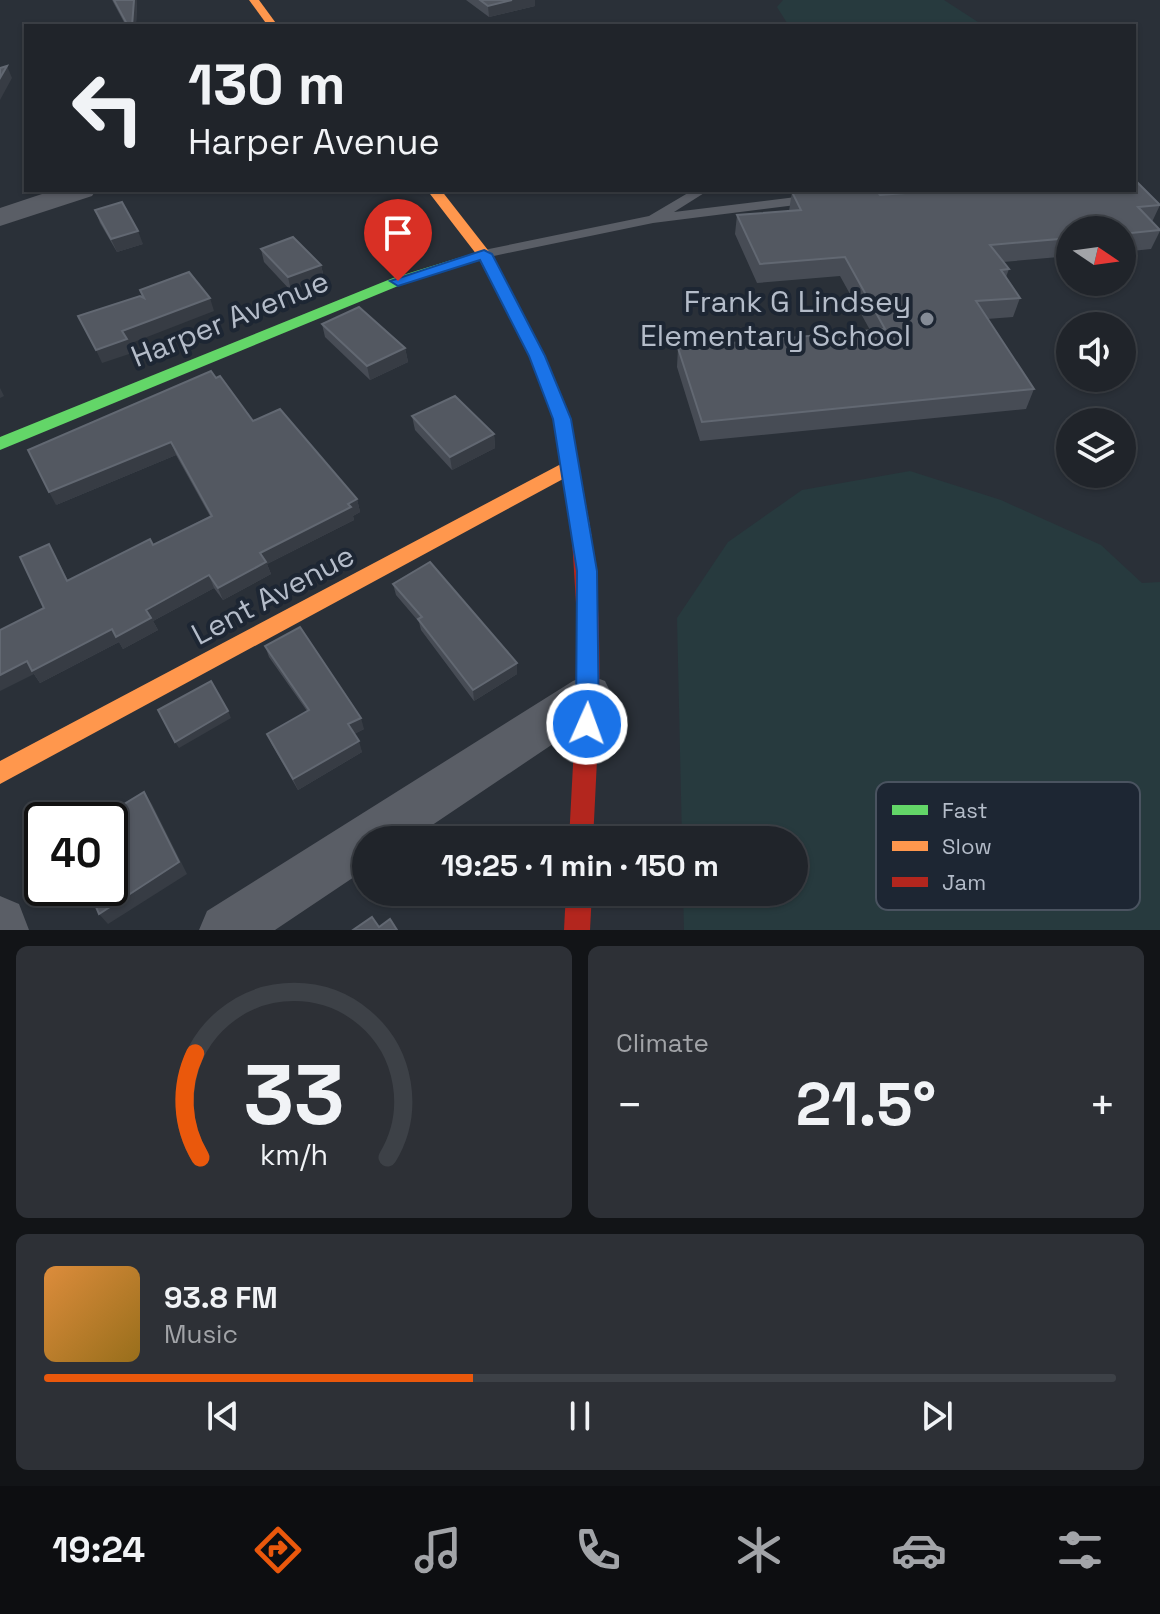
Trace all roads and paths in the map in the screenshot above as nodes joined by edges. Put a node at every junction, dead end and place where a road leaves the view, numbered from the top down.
1 (254, 0) edge
2 (272, 24) edge
3 (76, 192) edge
4 (436, 192) edge
5 (699, 192) edge
6 (908, 192) edge
7 (0, 217) edge
8 (653, 219) junction
9 (484, 254) junction
10 (0, 444) edge
11 (572, 466) junction
12 (589, 695) junction
13 (0, 773) edge
14 (582, 826) edge
15 (578, 906) edge
16 (0, 923) edge
17 (2, 930) edge
18 (226, 930) edge
19 (577, 930) edge

1 - 2 street
3 - 7 street
4 - 9 street
5 - 8 lane
6 - 8 lane
8 - 9 lane
9 - 10 street, Harper Avenue
9 - 11 street
11 - 12 street
11 - 13 street, Lent Avenue
12 - 14 street
12 - 18 street
15 - 19 street
16 - 17 street

